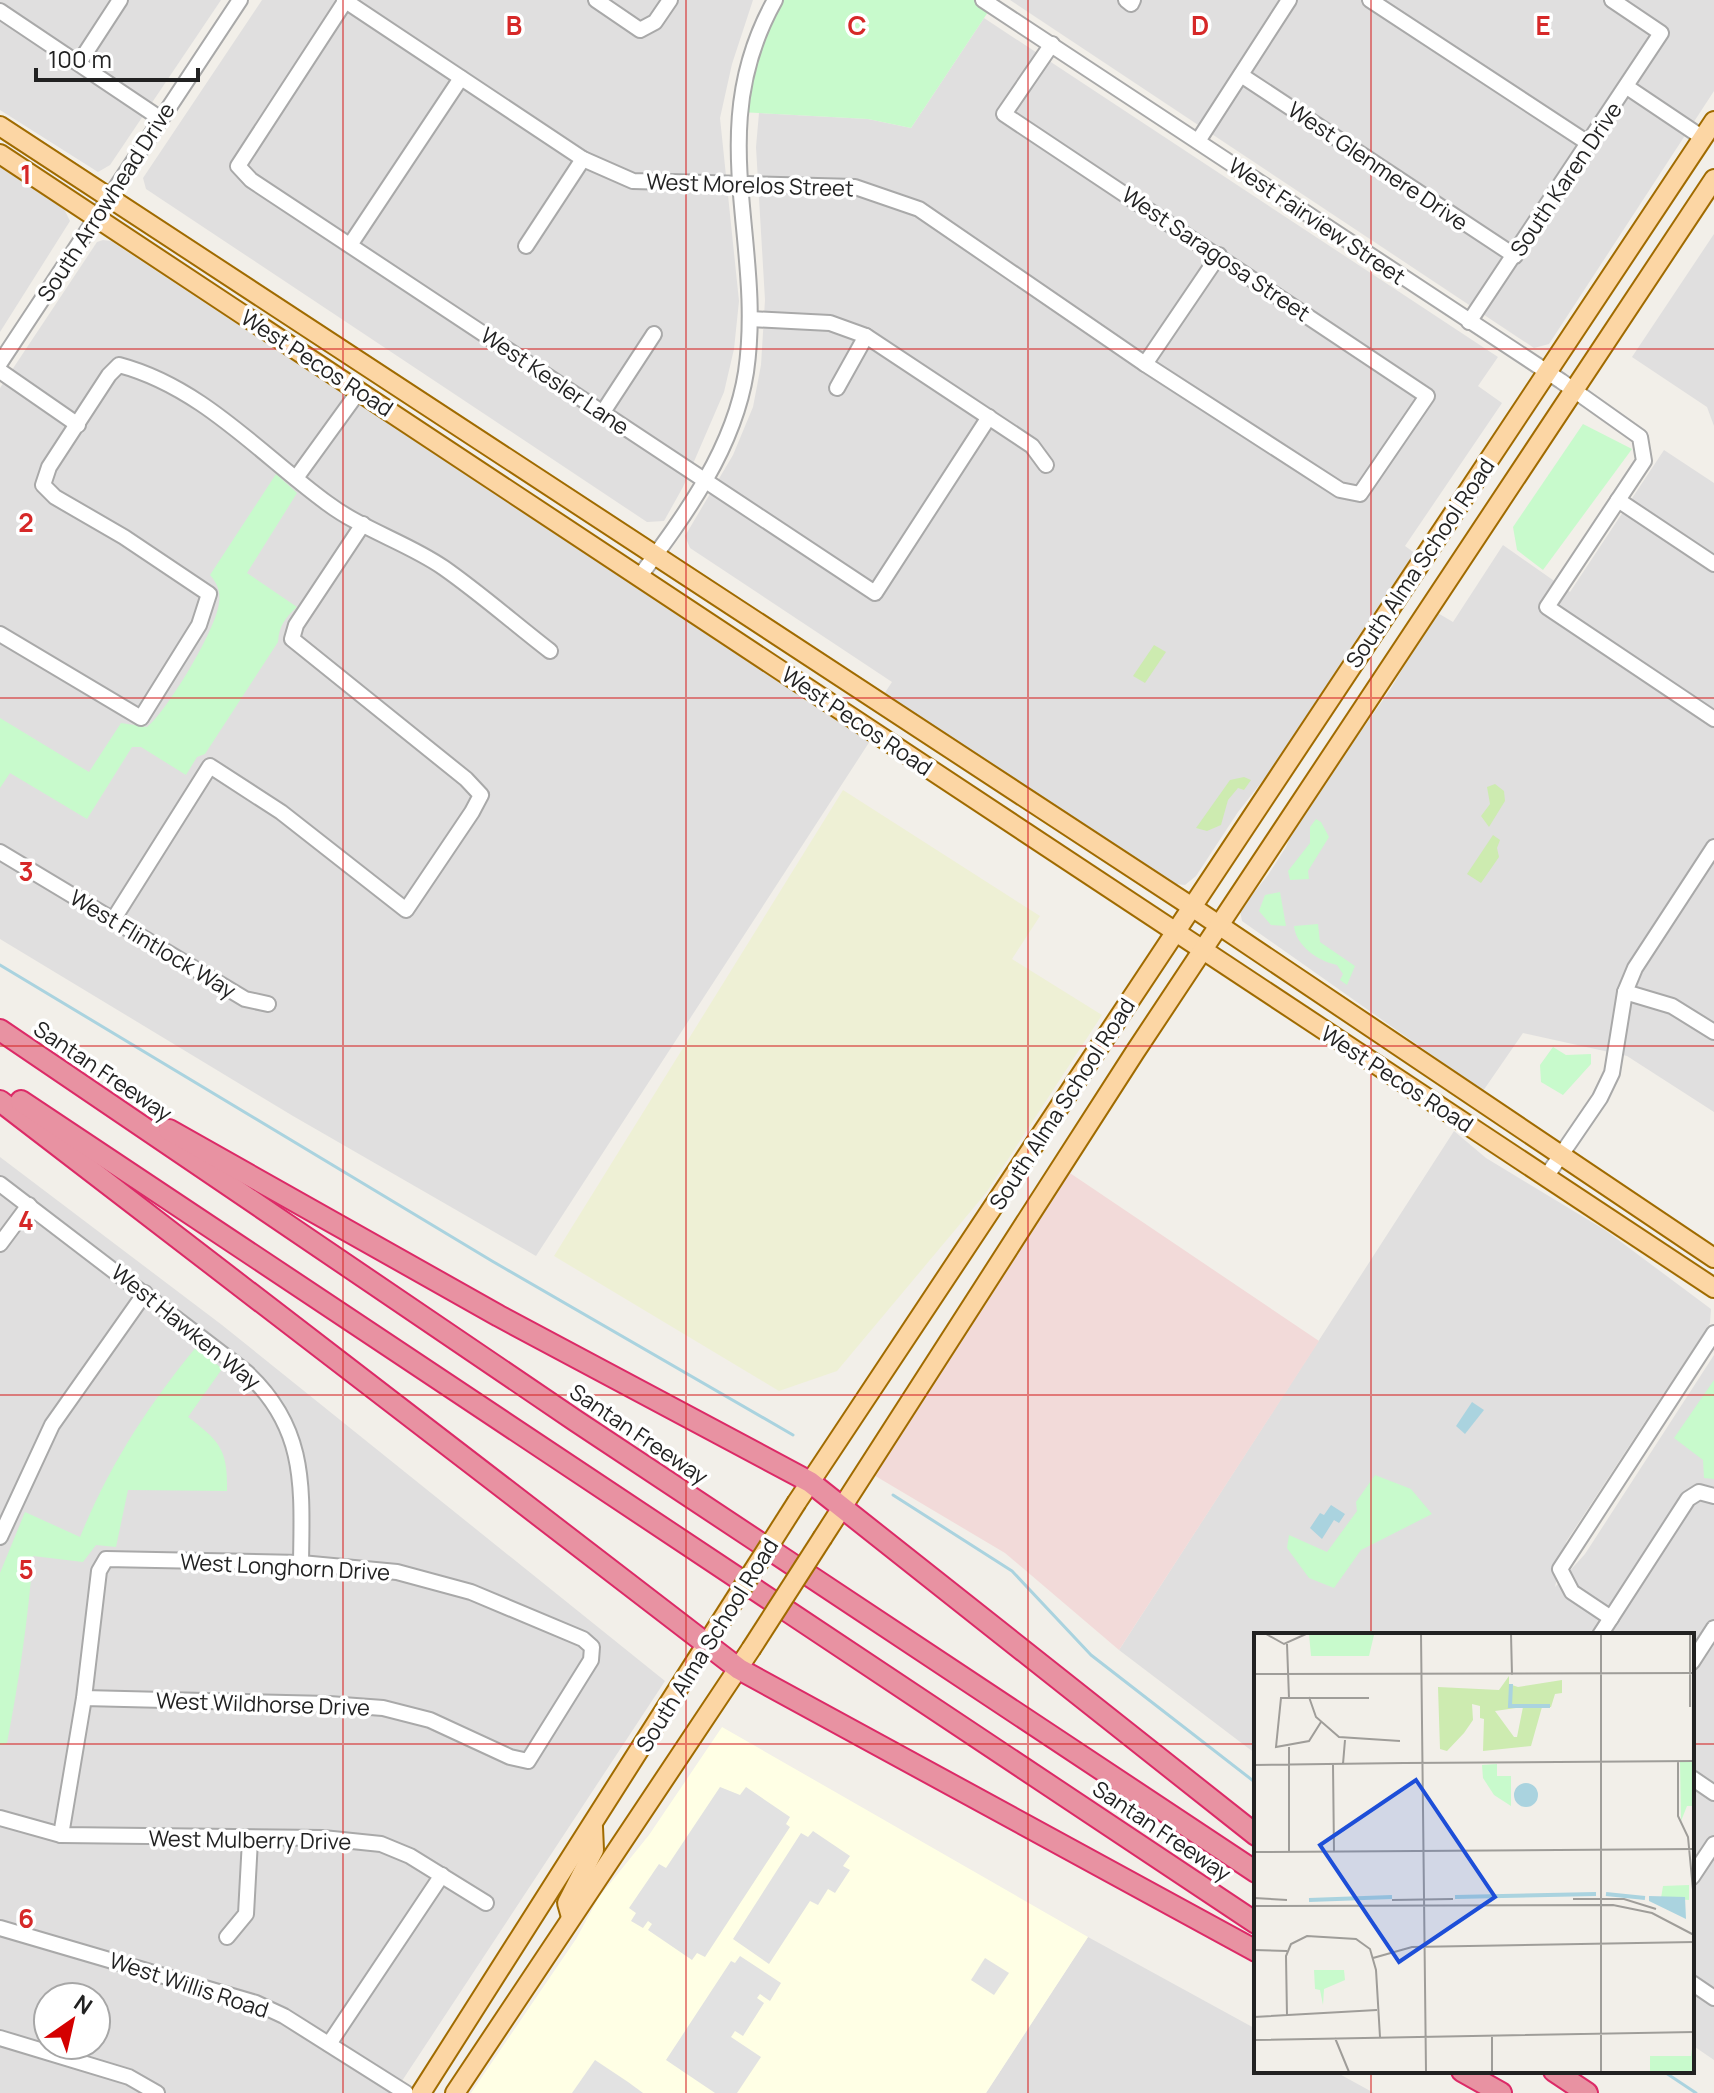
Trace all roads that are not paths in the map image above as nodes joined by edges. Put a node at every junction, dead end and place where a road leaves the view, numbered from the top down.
1 (120, 0) edge
2 (240, 0) edge
3 (345, 0) edge
4 (596, 0) edge
5 (670, 0) edge
6 (775, 0) edge
7 (983, 0) edge
8 (1289, 0) edge
9 (1370, 0) edge
10 (1612, 0) edge
11 (0, 11) edge
12 (1052, 44) junction
13 (79, 63) junction
14 (1241, 75) junction
15 (461, 78) junction
16 (1627, 87) junction
17 (161, 119) junction
18 (1714, 121) edge
19 (0, 126) edge
20 (1703, 138) junction
21 (1198, 141) junction
22 (1588, 143) junction
23 (0, 154) edge
24 (583, 159) junction
25 (1714, 179) edge
26 (738, 186) junction
27 (109, 197) junction
28 (96, 218) junction
29 (350, 245) junction
30 (526, 246) dead end
31 (1219, 255) junction
32 (1515, 256) junction
33 (750, 319) junction
34 (1469, 322) junction
35 (654, 334) dead end
36 (866, 336) junction
37 (0, 363) edge
38 (1145, 364) junction
39 (0, 371) edge
40 (1547, 372) junction
41 (837, 388) dead end
42 (359, 391) junction
43 (1573, 391) junction
44 (437, 412) junction
45 (603, 412) junction
46 (989, 417) junction
47 (78, 425) junction
48 (1046, 465) dead end
49 (296, 478) junction
50 (706, 481) junction
51 (1360, 494) joint
52 (1618, 500) junction
53 (363, 524) junction
54 (656, 556) junction
55 (1714, 564) edge
56 (640, 576) junction
57 (0, 634) edge
58 (550, 651) dead end
59 (1714, 719) edge
60 (1714, 847) edge
61 (0, 852) edge
62 (1701, 867) junction
63 (1714, 876) edge
64 (1192, 907) junction
65 (113, 920) junction
66 (1219, 925) junction
67 (1174, 934) junction
68 (1202, 952) junction
69 (1625, 992) junction
70 (268, 1004) dead end
71 (1714, 1032) edge
72 (8, 1035) edge
73 (0, 1088) edge
74 (0, 1101) edge
75 (1561, 1157) junction
76 (1546, 1177) junction
77 (0, 1184) edge
78 (29, 1205) junction
79 (0, 1244) edge
80 (1714, 1258) edge
81 (1714, 1288) edge
82 (145, 1293) junction
83 (1714, 1333) edge
84 (810, 1482) junction
85 (1706, 1494) edge
86 (844, 1507) junction
87 (529, 1509) junction
88 (0, 1537) edge
89 (301, 1563) junction
90 (1611, 1618) junction
91 (1714, 1628) edge
92 (1601, 1633) edge
93 (706, 1644) junction
94 (1694, 1659) edge
95 (739, 1669) junction
96 (674, 1696) junction
97 (84, 1698) junction
98 (528, 1761) joint
99 (1694, 1779) edge
100 (1714, 1793) edge
101 (0, 1818) edge
102 (593, 1827) junction
103 (1254, 1833) edge
104 (61, 1835) junction
105 (250, 1840) junction
106 (1714, 1844) edge
107 (1254, 1871) edge
108 (1694, 1874) edge
109 (442, 1875) junction
110 (486, 1903) dead end
111 (571, 1917) junction
112 (1254, 1922) edge
113 (0, 1928) edge
114 (227, 1937) dead end
115 (1254, 1950) edge
116 (1694, 1984) edge
117 (1714, 1998) edge
118 (0, 2038) edge
119 (329, 2044) junction
120 (1466, 2073) edge
121 (1478, 2073) edge
122 (1557, 2073) edge
123 (1564, 2073) edge
124 (157, 2093) edge
125 (406, 2093) edge
126 (421, 2093) edge
127 (455, 2093) edge
128 (1501, 2093) edge
129 (1508, 2093) edge
130 (1589, 2093) edge

1 - 13 street
2 - 17 street, South Arrowhead Drive
3 - 15 street, West Morelos Street
3 - 29 street, West Kesler Lane
4 - 5 street
6 - 26 street
7 - 12 street, West Fairview Street
8 - 14 street
9 - 22 street
10 - 16 street, South Karen Drive
11 - 13 street
12 - 21 street, West Fairview Street
12 - 31 street, West Saragosa Street
13 - 17 street
14 - 21 street
14 - 32 street, West Glenmere Drive
15 - 24 street, West Morelos Street
15 - 29 street
16 - 20 street
16 - 22 street, South Karen Drive
17 - 27 street, South Arrowhead Drive
18 - 20 main road, South Alma School Road
19 - 27 main road, West Pecos Road
20 - 40 main road, South Alma School Road
21 - 34 street, West Fairview Street
22 - 32 street, South Karen Drive
23 - 28 main road, West Pecos Road
24 - 26 street, West Morelos Street
24 - 30 street
25 - 43 main road, South Alma School Road
26 - 33 street
26 - 38 street, West Morelos Street
27 - 28 street, South Arrowhead Drive
27 - 44 main road, West Pecos Road
28 - 37 street, South Arrowhead Drive
28 - 42 main road, West Pecos Road
29 - 45 street, West Kesler Lane
31 - 38 street
31 - 51 street, West Saragosa Street
32 - 34 street, South Karen Drive
33 - 36 street
33 - 50 street
34 - 40 street, West Fairview Street
35 - 45 street
36 - 41 street
36 - 46 street
38 - 51 street, West Morelos Street
39 - 47 street
40 - 43 street, West Fairview Street
40 - 64 main road, South Alma School Road
42 - 44 main road
42 - 49 street
42 - 56 main road, West Pecos Road
43 - 52 street, West Fairview Street
43 - 66 main road, South Alma School Road
44 - 54 main road, West Pecos Road
45 - 50 street, West Kesler Lane
46 - 48 street
46 - 50 street, West Kesler Lane
47 - 49 street
47 - 57 street
49 - 53 street
50 - 54 street
52 - 55 street
52 - 59 street
53 - 58 street
53 - 65 street
54 - 56 street
54 - 64 main road, West Pecos Road
56 - 67 main road, West Pecos Road
60 - 62 street
61 - 65 street, West Flintlock Way
62 - 63 street
62 - 69 street
64 - 66 main road, West Pecos Road
64 - 67 main road, South Alma School Road
65 - 70 street, West Flintlock Way
66 - 68 main road, South Alma School Road
66 - 75 main road, West Pecos Road
67 - 68 main road, West Pecos Road
67 - 84 main road, South Alma School Road
68 - 76 main road, West Pecos Road
68 - 86 main road, South Alma School Road
69 - 71 street
69 - 75 street
72 - 84 highway
72 - 107 highway, Santan Freeway
73 - 112 highway, Santan Freeway
74 - 87 highway
75 - 76 street
75 - 80 main road, West Pecos Road
76 - 81 main road, West Pecos Road
77 - 78 street, West Hawken Way
78 - 79 street
78 - 82 street, West Hawken Way
82 - 88 street
82 - 89 street, West Hawken Way
83 - 90 street
84 - 86 highway
84 - 93 main road, South Alma School Road, bridge
85 - 90 street
86 - 95 main road, South Alma School Road, bridge
86 - 103 highway
87 - 93 highway
87 - 96 main road
89 - 97 street, West Longhorn Drive
89 - 98 street, West Longhorn Drive
90 - 92 street
91 - 94 street
93 - 95 highway
93 - 96 main road, South Alma School Road
95 - 111 main road, South Alma School Road
95 - 115 highway
96 - 102 main road, South Alma School Road
97 - 98 street, West Wildhorse Drive
97 - 104 street
99 - 100 street
101 - 104 street, West Mulberry Drive
102 - 111 main road
102 - 126 main road, South Alma School Road
104 - 105 street, West Mulberry Drive
105 - 109 street, West Mulberry Drive
105 - 114 street
106 - 108 street
109 - 110 street, West Mulberry Drive
109 - 119 street
111 - 127 main road, South Alma School Road
113 - 119 street, West Willis Road
116 - 117 street
118 - 124 street
119 - 125 street, West Willis Road
120 - 128 highway
121 - 129 highway
122 - 130 highway
123 - 130 highway

